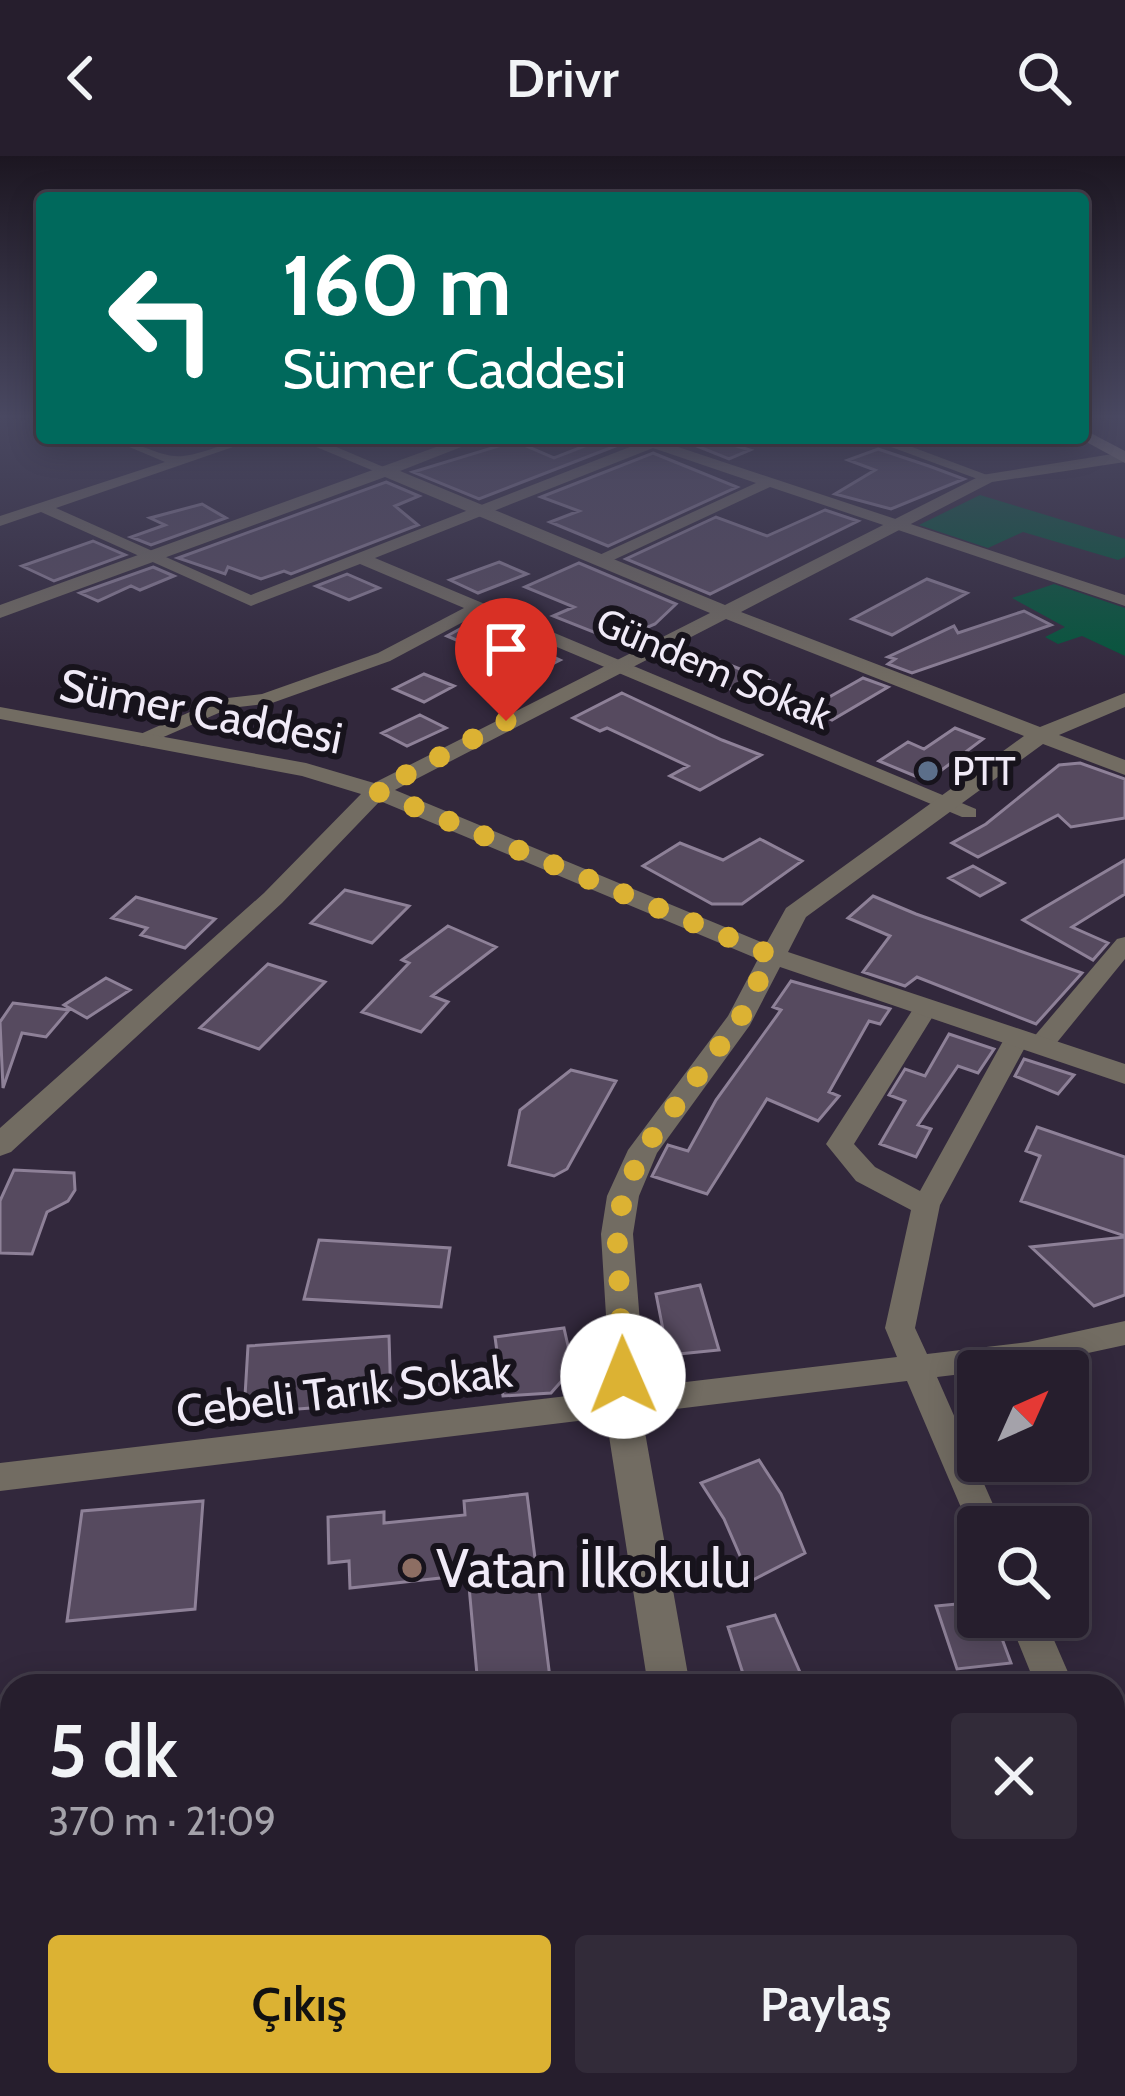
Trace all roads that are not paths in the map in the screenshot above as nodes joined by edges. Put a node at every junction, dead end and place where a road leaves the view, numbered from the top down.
1 (42, 507) joint
2 (288, 507) edge
3 (466, 507) edge
4 (500, 507) edge
5 (717, 507) edge
6 (838, 507) edge
7 (934, 507) edge
8 (483, 514) junction
9 (0, 521) edge
10 (895, 527) junction
11 (147, 558) junction
12 (365, 560) junction
13 (601, 560) junction
14 (1125, 602) edge
15 (478, 607) junction
16 (0, 612) edge
17 (725, 612) junction
18 (615, 665) junction
19 (1125, 699) edge
20 (0, 713) edge
21 (1125, 715) edge
22 (1051, 737) junction
23 (143, 740) junction
24 (1125, 768) edge
25 (376, 791) junction
26 (958, 809) junction
27 (1125, 944) edge
28 (771, 955) junction
29 (926, 1008) junction
30 (1029, 1042) junction
31 (1125, 1074) edge
32 (5, 1131) edge
33 (926, 1204) junction
34 (1125, 1333) edge
35 (916, 1368) junction
36 (622, 1404) junction
37 (0, 1477) edge
38 (977, 1506) edge
39 (1035, 1638) edge
40 (667, 1674) edge
41 (1050, 1674) edge

1 - 9 street
1 - 11 street
2 - 11 street
3 - 8 street
4 - 8 street
5 - 13 street
6 - 10 street
7 - 10 street
8 - 12 street
8 - 13 street
10 - 14 street
10 - 17 street
11 - 12 street
11 - 16 street
12 - 15 street, Gündem Sokak
13 - 17 street
15 - 18 street, Gündem Sokak
15 - 23 street
17 - 18 street
17 - 22 street
18 - 25 street
18 - 26 street, Gündem Sokak
19 - 22 street
20 - 23 street, Sümer Caddesi
21 - 22 street
22 - 24 street
22 - 26 street
23 - 25 street, Sümer Caddesi
25 - 28 street, Sümer Caddesi
25 - 32 street
26 - 28 street
27 - 30 street
28 - 29 street, Sümer Caddesi
28 - 36 street
29 - 30 street, Sümer Caddesi
29 - 33 street
30 - 31 street, Sümer Caddesi
30 - 33 street
33 - 35 street
34 - 35 street, Cebeli Tarık Sokak
35 - 36 street, Cebeli Tarık Sokak
35 - 38 street
36 - 37 street, Cebeli Tarık Sokak
36 - 40 street
39 - 41 street

